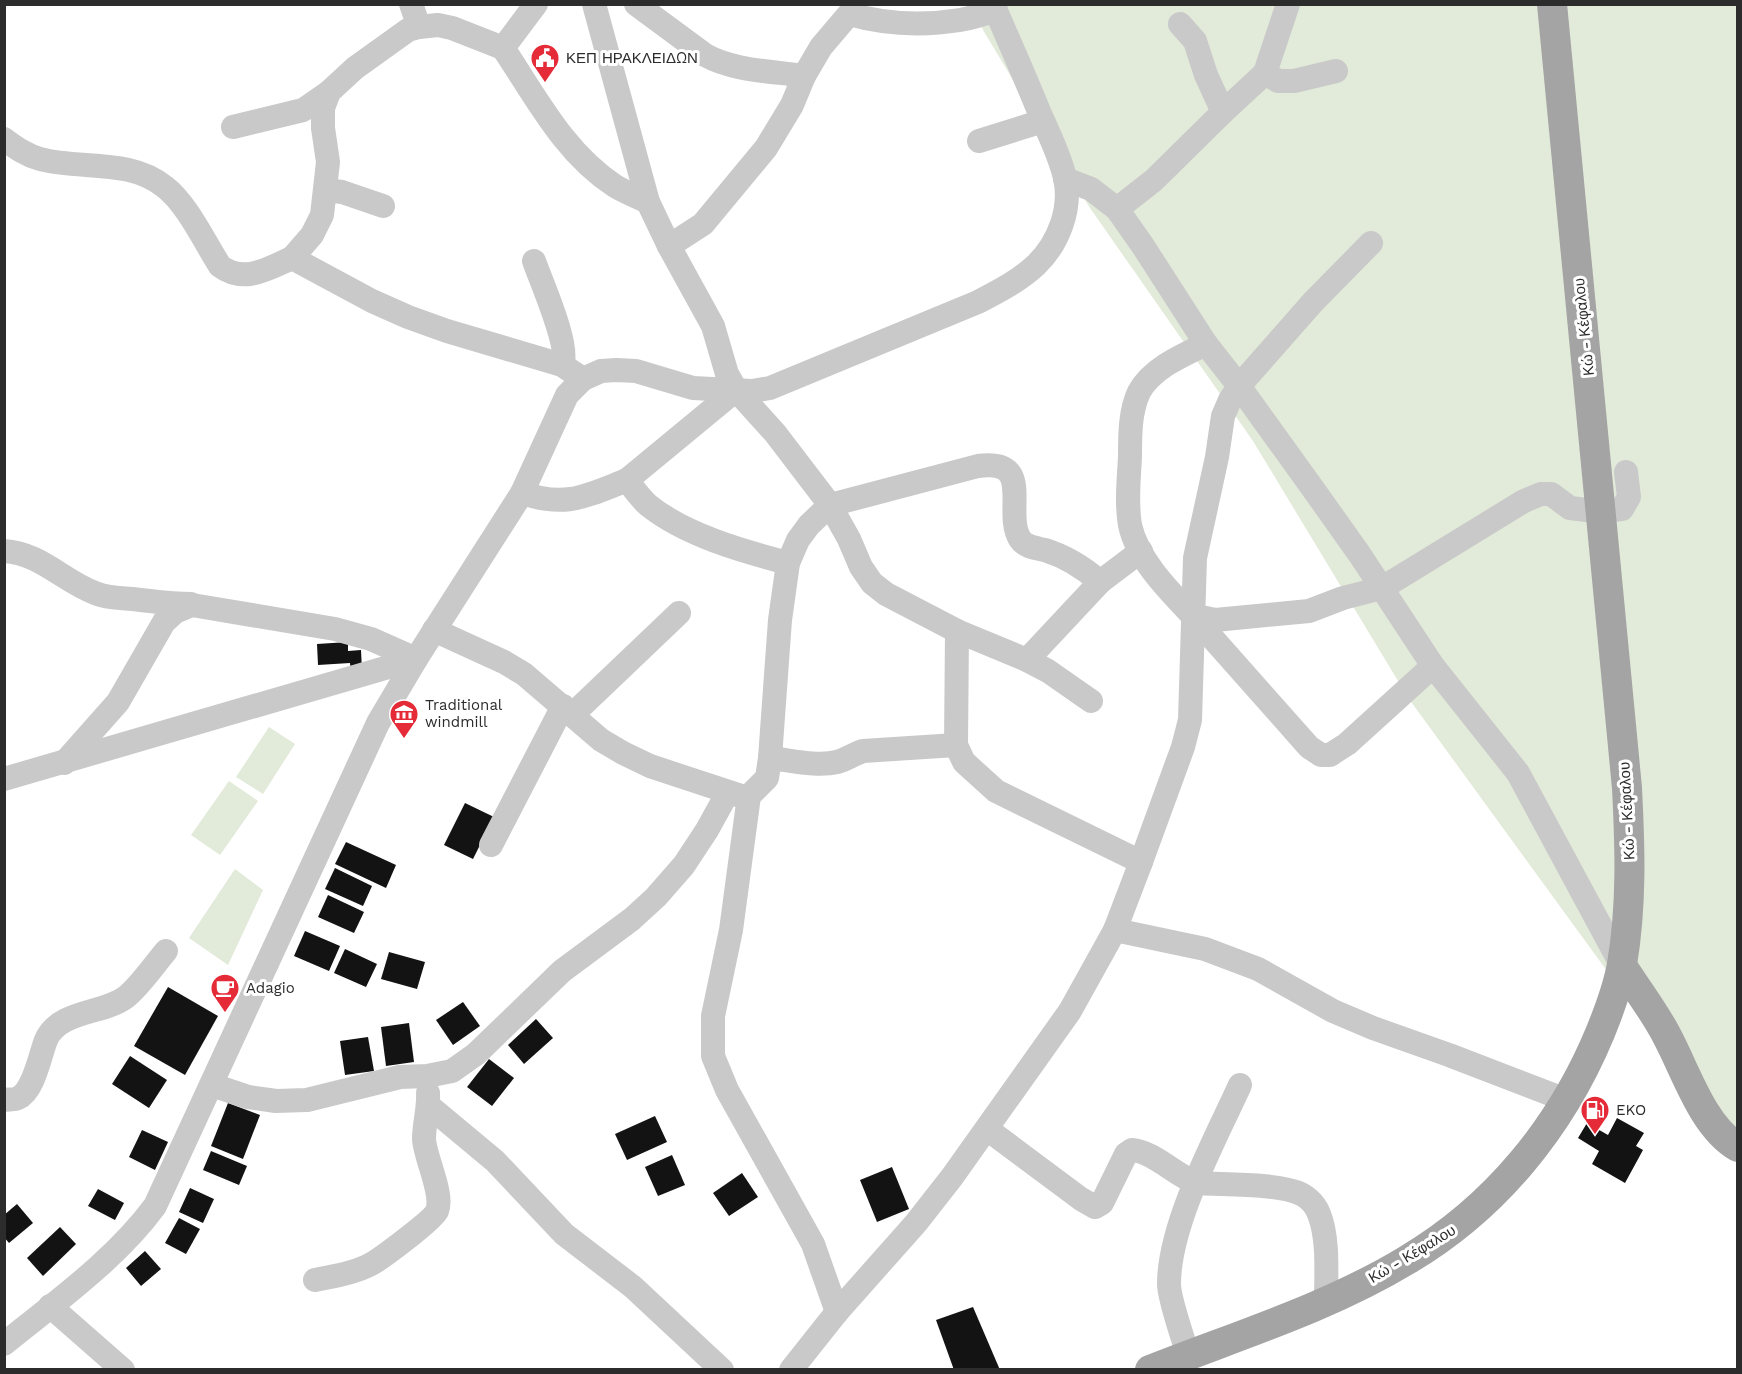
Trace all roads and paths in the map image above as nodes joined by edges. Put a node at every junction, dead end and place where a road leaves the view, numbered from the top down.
1 (536, 4) edge
2 (594, 4) edge
3 (636, 4) edge
4 (1288, 4) edge
5 (1552, 4) edge
6 (994, 7) edge
7 (847, 9) edge
8 (415, 16) edge
9 (1180, 24) dead end
10 (502, 48) junction
11 (1336, 71) dead end
12 (1265, 73) junction
13 (804, 76) junction
14 (329, 92) junction
15 (1223, 112) junction
16 (1043, 121) junction
17 (234, 127) dead end
18 (4, 139) edge
19 (979, 141) dead end
20 (1065, 179) junction
21 (326, 190) junction
22 (648, 202) junction
23 (383, 206) dead end
24 (1117, 209) junction
25 (1371, 243) dead end
26 (669, 246) junction
27 (292, 258) junction
28 (534, 261) dead end
29 (1208, 348) junction
30 (562, 364) junction
31 (583, 379) junction
32 (1239, 386) junction
33 (736, 390) junction
34 (1223, 416) junction
35 (1626, 472) dead end
36 (627, 480) junction
37 (522, 493) junction
38 (830, 505) junction
39 (1602, 512) junction
40 (4, 551) edge
41 (1141, 551) junction
42 (788, 563) junction
43 (1100, 582) junction
44 (1382, 588) junction
45 (192, 604) junction
46 (679, 613) dead end
47 (1192, 615) junction
48 (434, 630) junction
49 (957, 632) junction
50 (416, 659) junction
51 (1027, 660) junction
52 (1433, 666) junction
53 (1091, 701) dead end
54 (568, 710) junction
55 (956, 745) junction
56 (770, 758) junction
57 (64, 763) junction
58 (4, 779) edge
59 (739, 794) junction
60 (491, 845) dead end
61 (1141, 862) junction
62 (1115, 930) junction
63 (166, 951) dead end
64 (1622, 966) junction
65 (427, 1076) junction
66 (212, 1085) junction
67 (1240, 1085) dead end
68 (4, 1100) edge
69 (1566, 1100) junction
70 (429, 1106) junction
71 (987, 1129) junction
72 (1737, 1147) edge
73 (1196, 1183) junction
74 (315, 1280) dead end
75 (1326, 1301) junction
76 (50, 1306) junction
77 (837, 1312) junction
78 (8, 1336) edge
79 (1188, 1354) junction
80 (123, 1370) edge
81 (722, 1370) edge
82 (791, 1370) edge
83 (1150, 1370) edge

1 - 10 street
2 - 22 street
3 - 13 street
4 - 12 street
5 - 39 main road, Κώ - Κέφαλου
6 - 7 street
6 - 16 street
7 - 13 street
8 - 10 street
8 - 14 street
9 - 15 street
10 - 22 street
11 - 12 street
12 - 15 street
13 - 26 street
14 - 17 street
14 - 21 street
15 - 24 street
16 - 19 street
16 - 20 street
18 - 27 street
20 - 24 street
20 - 33 street
21 - 23 street
21 - 27 street
22 - 26 street
24 - 29 street
25 - 32 street
26 - 33 street
27 - 30 street
28 - 30 street
29 - 32 street
29 - 34 street
29 - 41 street
30 - 31 street
31 - 33 street
31 - 37 street
32 - 34 street
32 - 44 street
33 - 36 street
33 - 38 street
34 - 47 street
35 - 39 street
36 - 37 street
36 - 42 street
37 - 48 street
38 - 42 street
38 - 43 street
38 - 49 street
39 - 44 street
39 - 64 main road, Κώ - Κέφαλου
40 - 45 street
41 - 43 street
41 - 47 street
42 - 56 street
43 - 51 street
44 - 47 street
44 - 52 street
45 - 50 street
45 - 57 street
46 - 54 street
47 - 52 street
47 - 61 street
48 - 50 street
48 - 54 street
49 - 51 street
49 - 55 street
50 - 57 street
50 - 66 street
51 - 53 street
52 - 64 street
54 - 59 street
54 - 60 street
55 - 56 street
55 - 61 street
56 - 59 street
57 - 58 street
59 - 65 street
59 - 77 street
61 - 62 street
62 - 69 street
62 - 71 street
63 - 68 street
64 - 69 main road, Κώ - Κέφαλου
64 - 72 main road
65 - 66 street
65 - 70 street
66 - 76 street
67 - 73 street
69 - 75 main road, Κώ - Κέφαλου
70 - 74 street
70 - 81 street
71 - 73 street
71 - 77 street
73 - 75 street
73 - 79 street
75 - 79 main road, Κώ - Κέφαλου
76 - 78 street
76 - 80 street
77 - 82 street
79 - 83 main road, Κώ - Κέφαλου

